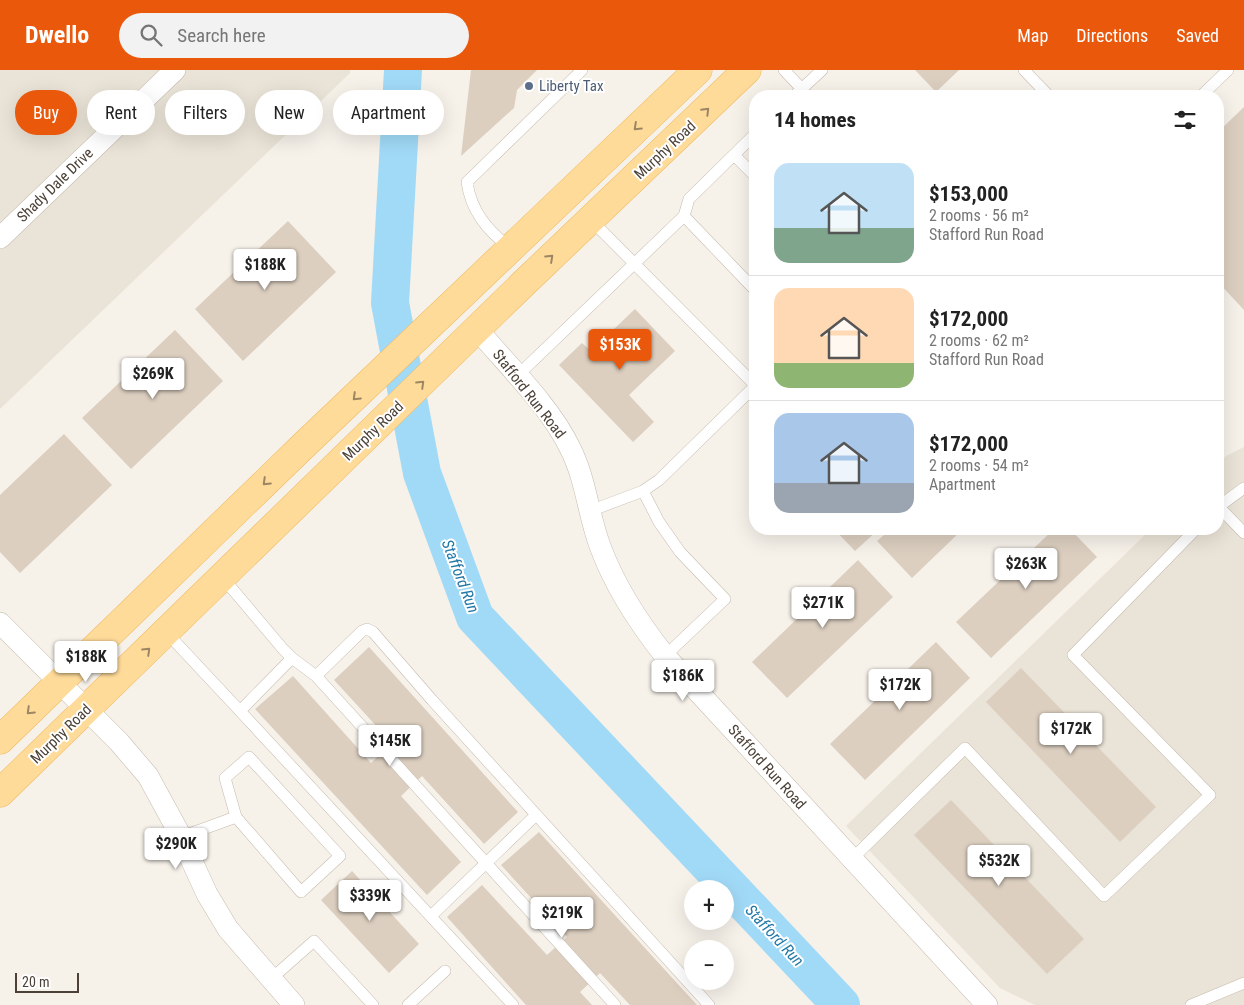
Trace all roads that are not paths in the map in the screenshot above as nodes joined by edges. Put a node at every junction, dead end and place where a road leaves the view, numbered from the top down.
1 (175, 70) edge
2 (582, 70) edge
3 (747, 70) edge
4 (784, 70) edge
5 (822, 70) edge
6 (1024, 70) edge
7 (1228, 70) edge
8 (688, 73) edge
9 (797, 90) edge
10 (800, 90) edge
11 (1043, 90) edge
12 (1207, 90) edge
13 (749, 140) edge
14 (734, 155) junction
15 (749, 170) edge
16 (588, 173) junction
17 (599, 212) junction
18 (684, 216) junction
19 (0, 238) edge
20 (510, 248) junction
21 (634, 263) junction
22 (749, 284) edge
23 (477, 329) junction
24 (517, 376) junction
25 (749, 380) edge
26 (749, 392) edge
27 (301, 448) junction
28 (1244, 488) edge
29 (643, 491) junction
30 (1224, 503) edge
31 (590, 511) junction
32 (1224, 513) edge
33 (1244, 533) edge
34 (1190, 535) edge
35 (216, 584) junction
36 (2, 629) edge
37 (166, 632) junction
38 (665, 656) junction
39 (292, 658) junction
40 (316, 676) junction
41 (60, 682) junction
42 (87, 709) junction
43 (240, 711) junction
44 (0, 740) edge
45 (0, 793) edge
46 (536, 815) junction
47 (236, 817) junction
48 (181, 837) junction
49 (851, 860) junction
50 (487, 863) junction
51 (431, 916) junction
52 (445, 971) dead end
53 (271, 979) junction
54 (1244, 983) edge
55 (294, 1005) edge
56 (373, 1005) edge
57 (408, 1005) edge
58 (513, 1005) edge
59 (615, 1005) edge
60 (709, 1005) edge
61 (987, 1005) edge
62 (1191, 1005) edge

1 - 19 street, Shady Dale Drive
2 - 20 lane
17 -> 3 main road, Murphy Road
4 - 9 lane
5 - 10 lane
6 - 11 lane
7 - 12 lane
8 -> 16 main road
8 - 17 main road
13 - 14 lane
14 - 15 lane
14 - 18 lane
16 - 20 main road
16 - 23 main road
17 - 21 lane
23 -> 17 main road, Murphy Road
18 - 21 lane
18 - 22 lane
20 -> 27 main road
21 - 24 lane
21 - 25 lane
23 - 24 street, Stafford Run Road
35 -> 23 main road, Murphy Road
24 - 31 street, Stafford Run Road
26 - 29 lane
27 - 35 main road
27 -> 41 main road
28 - 30 lane
29 - 31 lane
29 - 38 lane
31 - 38 street, Stafford Run Road
32 - 33 lane
34 - 49 lane
35 - 37 main road, Murphy Road
35 - 39 lane
36 - 41 street
42 -> 37 main road, Murphy Road
37 - 43 lane
38 - 49 street, Stafford Run Road
39 - 40 lane
39 - 43 lane
40 - 46 lane
40 - 50 lane
41 - 42 street
41 -> 44 main road
42 - 45 main road, Murphy Road
42 - 48 street
43 - 51 lane
46 - 50 lane
46 - 60 lane
47 - 47 lane
47 - 48 lane
48 - 53 street
49 - 61 street, Stafford Run Road
50 - 51 lane
50 - 59 lane
51 - 58 lane
52 - 57 lane
53 - 55 street
53 - 56 lane
54 - 62 lane

